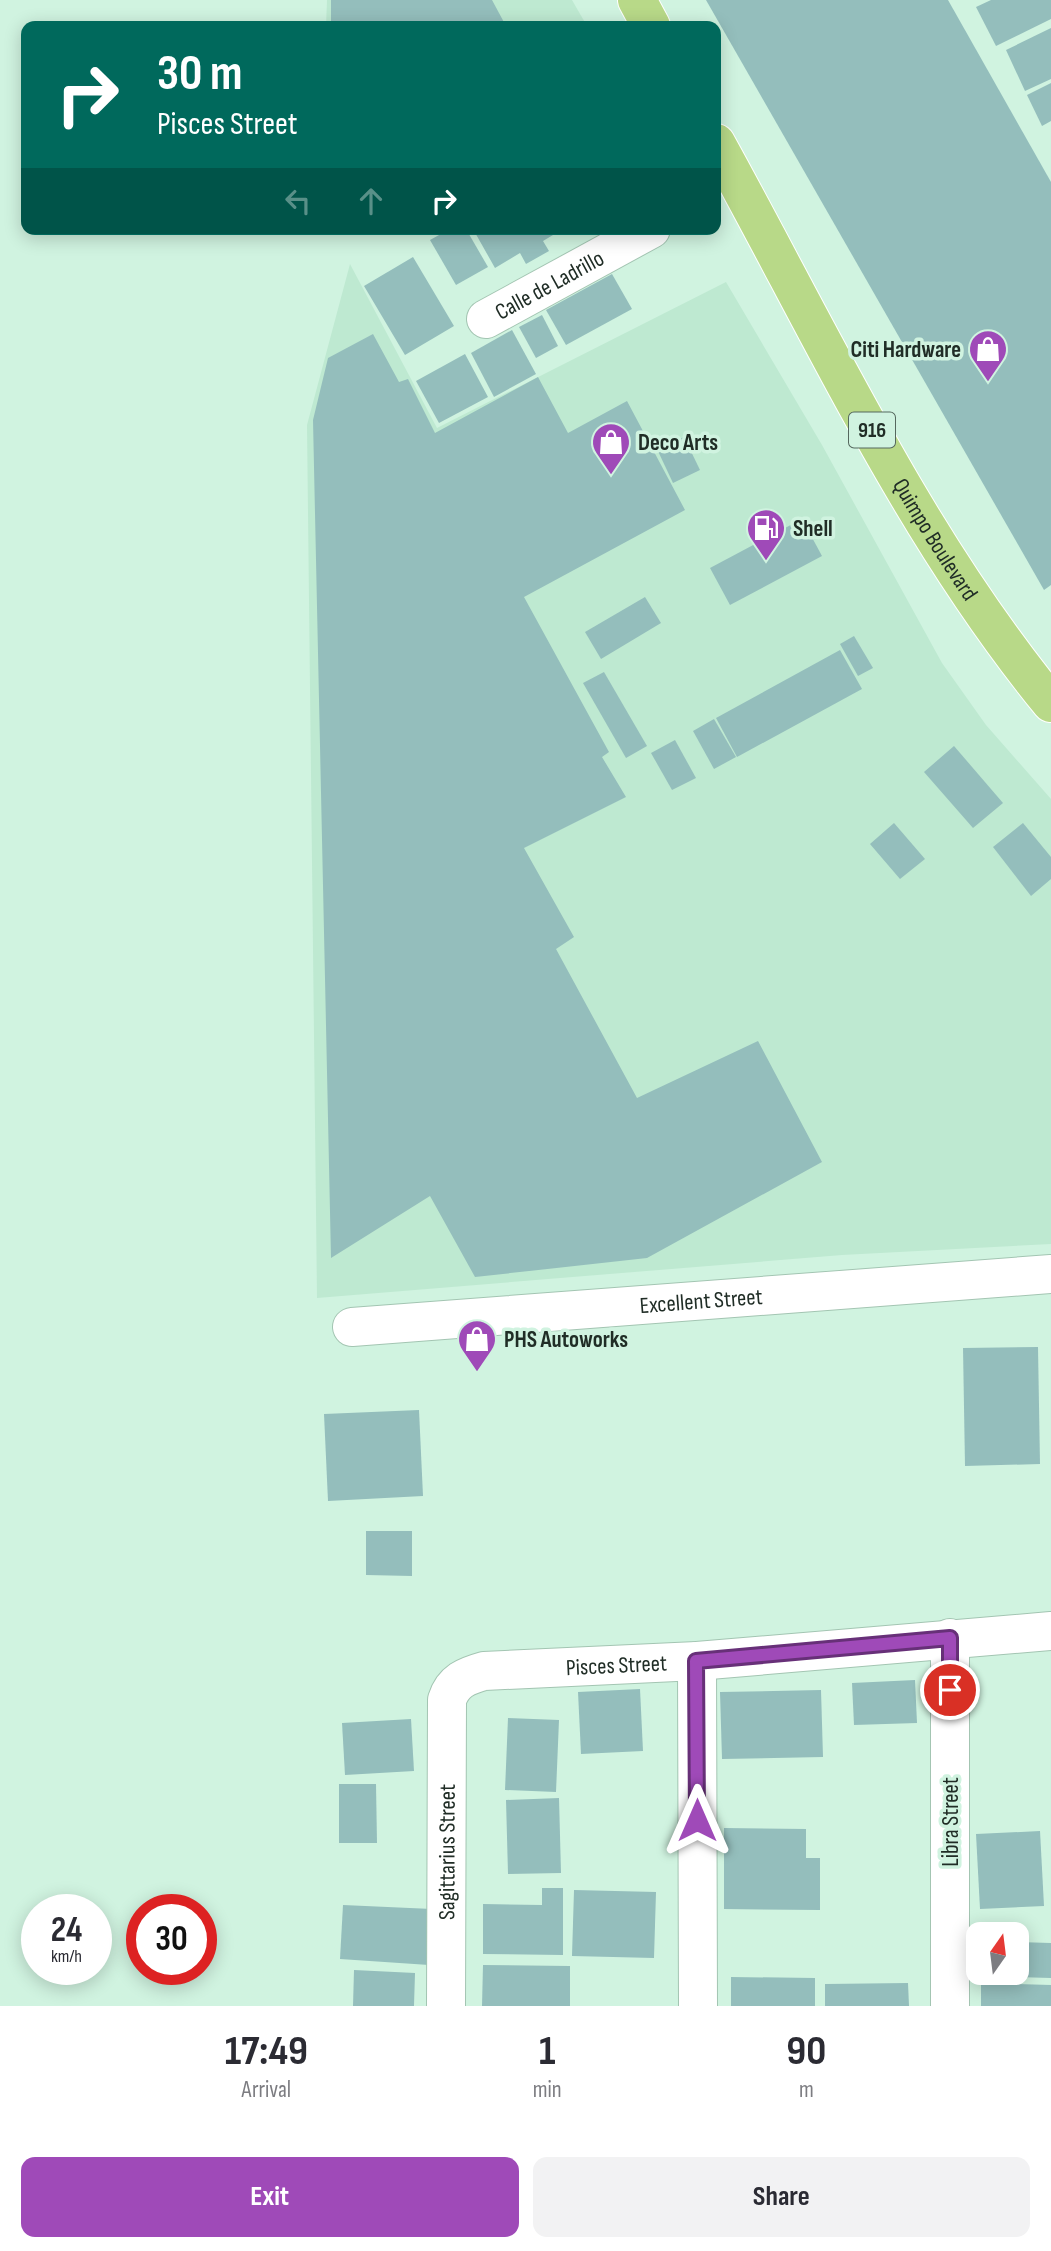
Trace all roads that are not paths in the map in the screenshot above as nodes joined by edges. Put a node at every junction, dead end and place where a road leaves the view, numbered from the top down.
1 (637, 0) edge
2 (648, 21) edge
3 (721, 163) edge
4 (727, 188) edge
5 (640, 235) edge
6 (485, 319) dead end
7 (1051, 704) edge
8 (1051, 1274) edge
9 (352, 1327) dead end
10 (1051, 1631) edge
11 (950, 1638) junction
12 (696, 1661) junction
13 (447, 1700) joint
14 (446, 2006) edge
15 (698, 2006) edge
16 (950, 2006) edge

1 - 2 main road
3 - 4 main road, Quimpo Boulevard / 916
4 - 7 main road, Quimpo Boulevard / 916
5 - 6 street, Calle de Ladrillo
8 - 9 street, Excellent Street
10 - 11 street, Pisces Street
11 - 12 street, Pisces Street
11 - 16 street, Libra Street
12 - 13 street, Pisces Street
12 - 15 street
13 - 14 street, Sagittarius Street

